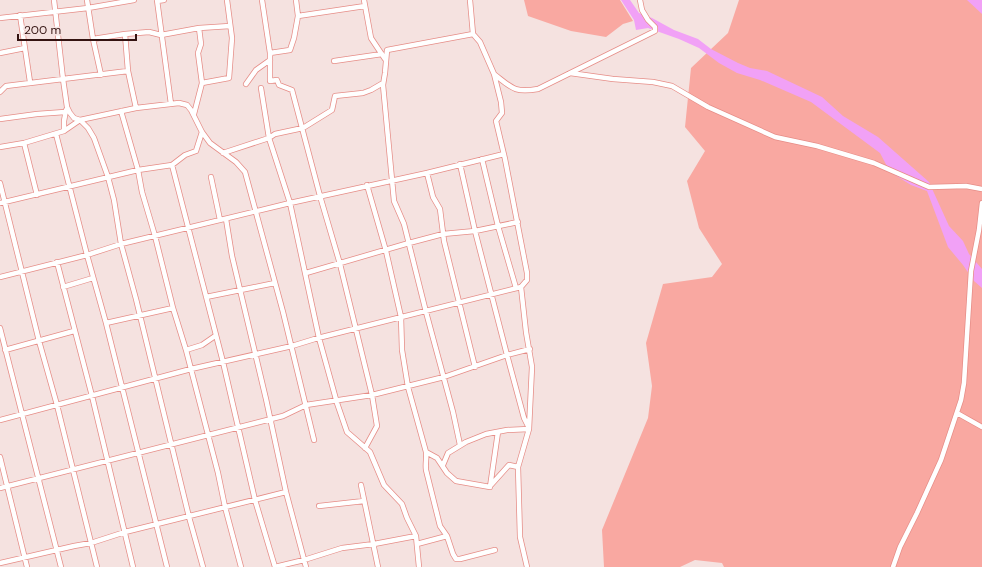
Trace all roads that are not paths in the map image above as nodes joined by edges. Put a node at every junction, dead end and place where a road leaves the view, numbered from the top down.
1 (54, 0) edge
2 (87, 0) edge
3 (134, 0) edge
4 (157, 0) edge
5 (164, 0) edge
6 (227, 0) edge
7 (262, 0) edge
8 (296, 0) edge
9 (364, 0) edge
10 (470, 0) edge
11 (640, 0) edge
12 (365, 6) junction
13 (88, 8) junction
14 (56, 11) junction
15 (20, 15) junction
16 (298, 16) junction
17 (0, 18) edge
18 (230, 26) junction
19 (199, 28) junction
20 (125, 34) junction
21 (161, 34) junction
22 (473, 34) junction
23 (93, 39) junction
24 (25, 48) junction
25 (0, 53) edge
26 (270, 53) junction
27 (382, 54) junction
28 (270, 60) junction
29 (386, 60) junction
30 (334, 61) dead end
31 (128, 71) junction
32 (570, 73) junction
33 (494, 74) junction
34 (101, 75) junction
35 (62, 79) junction
36 (30, 82) junction
37 (383, 82) junction
38 (202, 83) junction
39 (246, 84) dead end
40 (261, 88) dead end
41 (0, 92) edge
42 (170, 104) junction
43 (67, 106) junction
44 (136, 108) junction
45 (122, 111) junction
46 (65, 112) junction
47 (194, 114) junction
48 (0, 119) edge
49 (80, 120) junction
50 (303, 128) junction
51 (64, 131) junction
52 (202, 132) junction
53 (56, 134) junction
54 (269, 138) junction
55 (24, 143) junction
56 (0, 147) edge
57 (223, 153) junction
58 (504, 154) junction
59 (482, 159) junction
60 (460, 164) junction
61 (172, 165) junction
62 (138, 170) junction
63 (427, 173) junction
64 (108, 177) junction
65 (211, 177) dead end
66 (392, 181) junction
67 (0, 183) edge
68 (367, 185) junction
69 (70, 187) junction
70 (982, 189) edge
71 (37, 195) junction
72 (320, 196) junction
73 (2, 203) edge
74 (290, 203) junction
75 (982, 204) edge
76 (256, 211) junction
77 (226, 219) junction
78 (220, 220) junction
79 (518, 222) junction
80 (498, 226) junction
81 (188, 228) junction
82 (475, 231) junction
83 (443, 234) junction
84 (155, 236) junction
85 (409, 243) junction
86 (121, 244) junction
87 (386, 251) junction
88 (87, 255) junction
89 (57, 262) junction
90 (340, 264) junction
91 (22, 272) junction
92 (306, 273) junction
93 (0, 277) edge
94 (93, 278) junction
95 (275, 283) junction
96 (63, 287) junction
97 (519, 288) junction
98 (241, 290) junction
99 (492, 295) junction
100 (206, 297) junction
101 (460, 303) junction
102 (173, 308) junction
103 (426, 312) junction
104 (140, 316) junction
105 (401, 317) junction
106 (106, 323) junction
107 (0, 328) edge
108 (355, 330) junction
109 (74, 332) junction
110 (216, 336) junction
111 (319, 338) junction
112 (39, 341) junction
113 (292, 346) junction
114 (530, 349) junction
115 (5, 350) junction
116 (186, 350) junction
117 (256, 355) junction
118 (506, 355) junction
119 (223, 362) junction
120 (475, 366) junction
121 (191, 370) junction
122 (444, 377) junction
123 (156, 380) junction
124 (408, 387) junction
125 (121, 388) junction
126 (372, 395) junction
127 (92, 396) junction
128 (336, 400) junction
129 (57, 405) junction
130 (306, 405) junction
131 (22, 414) junction
132 (957, 414) junction
133 (271, 419) junction
134 (0, 420) edge
135 (982, 427) edge
136 (238, 428) junction
137 (529, 429) junction
138 (498, 432) junction
139 (208, 435) junction
140 (314, 440) dead end
141 (172, 444) junction
142 (460, 445) junction
143 (365, 448) junction
144 (426, 452) junction
145 (138, 453) junction
146 (0, 457) edge
147 (107, 461) junction
148 (443, 465) junction
149 (518, 467) junction
150 (73, 470) junction
151 (38, 479) junction
152 (361, 485) dead end
153 (7, 487) junction
154 (490, 487) junction
155 (0, 488) edge
156 (286, 492) junction
157 (255, 500) junction
158 (364, 501) junction
159 (225, 506) junction
160 (319, 506) dead end
161 (189, 517) junction
162 (157, 524) junction
163 (125, 532) junction
164 (416, 536) junction
165 (447, 536) junction
166 (91, 543) junction
167 (374, 544) junction
168 (417, 544) junction
169 (57, 550) junction
170 (495, 550) dead end
171 (25, 558) junction
172 (304, 560) junction
173 (0, 563) edge
174 (27, 567) edge
175 (61, 567) edge
176 (97, 567) edge
177 (133, 567) edge
178 (167, 567) edge
179 (203, 567) edge
180 (241, 567) edge
181 (275, 567) edge
182 (306, 567) edge
183 (378, 567) edge
184 (419, 567) edge
185 (527, 567) edge
186 (893, 567) edge

1 - 14 street
2 - 13 street
3 - 13 street
4 - 5 street
4 - 21 street
6 - 18 street
7 - 26 street
8 - 16 street
9 - 12 street
10 - 22 street
11 - 32 street
12 - 16 street
12 - 27 street
13 - 14 street
13 - 23 street
14 - 15 street
14 - 35 street
15 - 17 street
15 - 24 street
16 - 26 street
18 - 19 street
18 - 38 street
19 - 21 street
19 - 38 street
20 - 21 street
20 - 23 street
20 - 31 street
21 - 42 street
22 - 29 street
22 - 33 street
23 - 34 street
24 - 25 street
24 - 36 street
26 - 28 street
27 - 29 street
27 - 30 street
28 - 39 street
28 - 50 street
29 - 37 street
31 - 34 street
31 - 44 street
32 - 33 street
32 - 70 street
33 - 58 street
34 - 35 street
35 - 36 street
35 - 43 street
36 - 41 street
37 - 50 street
37 - 66 street
38 - 47 street
40 - 54 street
42 - 44 street
42 - 47 street
43 - 46 street
43 - 49 street
44 - 45 street
45 - 49 street
45 - 62 street
46 - 48 street
46 - 51 street
47 - 52 street
49 - 51 street
49 - 64 street
50 - 54 street
50 - 72 street
51 - 53 street
52 - 57 street
52 - 61 street
53 - 55 street
53 - 69 street
54 - 57 street
54 - 74 street
55 - 56 street
55 - 71 street
57 - 76 street
58 - 59 street
58 - 79 street
59 - 60 street
59 - 80 street
60 - 63 street
60 - 82 street
61 - 62 street
61 - 81 street
62 - 64 street
62 - 84 street
63 - 66 street
63 - 83 street
64 - 69 street
64 - 86 street
65 - 78 street
66 - 68 street
66 - 85 street
67 - 73 street
68 - 72 street
68 - 87 street
69 - 71 street
69 - 88 street
71 - 73 street
72 - 74 street
72 - 90 street
73 - 91 street
74 - 76 street
74 - 92 street
75 - 132 street
76 - 77 street
76 - 95 street
77 - 78 street
77 - 98 street
78 - 81 street
79 - 80 street
79 - 97 street
80 - 82 street
80 - 97 street
81 - 84 street
81 - 100 street
82 - 83 street
82 - 99 street
83 - 85 street
83 - 101 street
84 - 86 street
84 - 102 street
85 - 87 street
85 - 103 street
86 - 88 street
86 - 104 street
87 - 90 street
87 - 105 street
88 - 89 street
88 - 94 street
89 - 91 street
89 - 96 street
90 - 92 street
90 - 108 street
91 - 93 street
91 - 112 street
92 - 111 street
94 - 96 street
94 - 106 street
95 - 98 street
95 - 113 street
96 - 109 street
97 - 99 street
97 - 114 street
98 - 100 street
98 - 117 street
99 - 101 street
99 - 118 street
100 - 110 street
101 - 103 street
101 - 120 street
102 - 104 street
102 - 116 street
103 - 105 street
103 - 122 street
104 - 106 street
104 - 123 street
105 - 108 street
105 - 124 street
106 - 125 street
107 - 115 street
108 - 111 street
108 - 126 street
109 - 112 street
109 - 127 street
110 - 116 street
110 - 119 street
111 - 113 street
111 - 128 street
112 - 115 street
112 - 129 street
113 - 117 street
113 - 130 street
114 - 118 street
114 - 137 street
115 - 131 street
116 - 121 street
117 - 119 street
117 - 133 street
118 - 120 street
118 - 137 street
119 - 121 street
119 - 136 street
120 - 122 street
121 - 123 street
121 - 139 street
122 - 124 street
122 - 142 street
123 - 125 street
123 - 141 street
124 - 126 street
124 - 144 street
125 - 127 street
125 - 145 street
126 - 128 street
126 - 143 street
127 - 129 street
127 - 147 street
128 - 130 street
128 - 143 street
129 - 131 street
129 - 150 street
130 - 133 street
130 - 140 street
131 - 134 street
131 - 151 street
132 - 135 street
132 - 186 street
133 - 136 street
133 - 156 street
136 - 139 street
136 - 157 street
137 - 138 street
137 - 149 street
138 - 142 street
138 - 154 street
139 - 141 street
139 - 159 street
141 - 145 street
141 - 161 street
142 - 148 street
143 - 164 street
144 - 148 street
144 - 165 street
145 - 147 street
145 - 162 street
146 - 153 street
147 - 150 street
147 - 163 street
148 - 154 street
149 - 154 street
149 - 185 street
150 - 151 street
150 - 166 street
151 - 153 street
151 - 169 street
152 - 158 street
153 - 155 street
153 - 171 street
156 - 157 street
156 - 172 street
157 - 159 street
157 - 181 street
158 - 160 street
158 - 167 street
159 - 161 street
159 - 180 street
161 - 162 street
161 - 179 street
162 - 163 street
162 - 178 street
163 - 166 street
163 - 177 street
164 - 167 street
164 - 168 street
165 - 168 street
165 - 170 street
166 - 169 street
166 - 176 street
167 - 172 street
167 - 183 street
168 - 184 street
169 - 171 street
169 - 175 street
171 - 173 street
171 - 174 street
172 - 181 street
172 - 182 street

